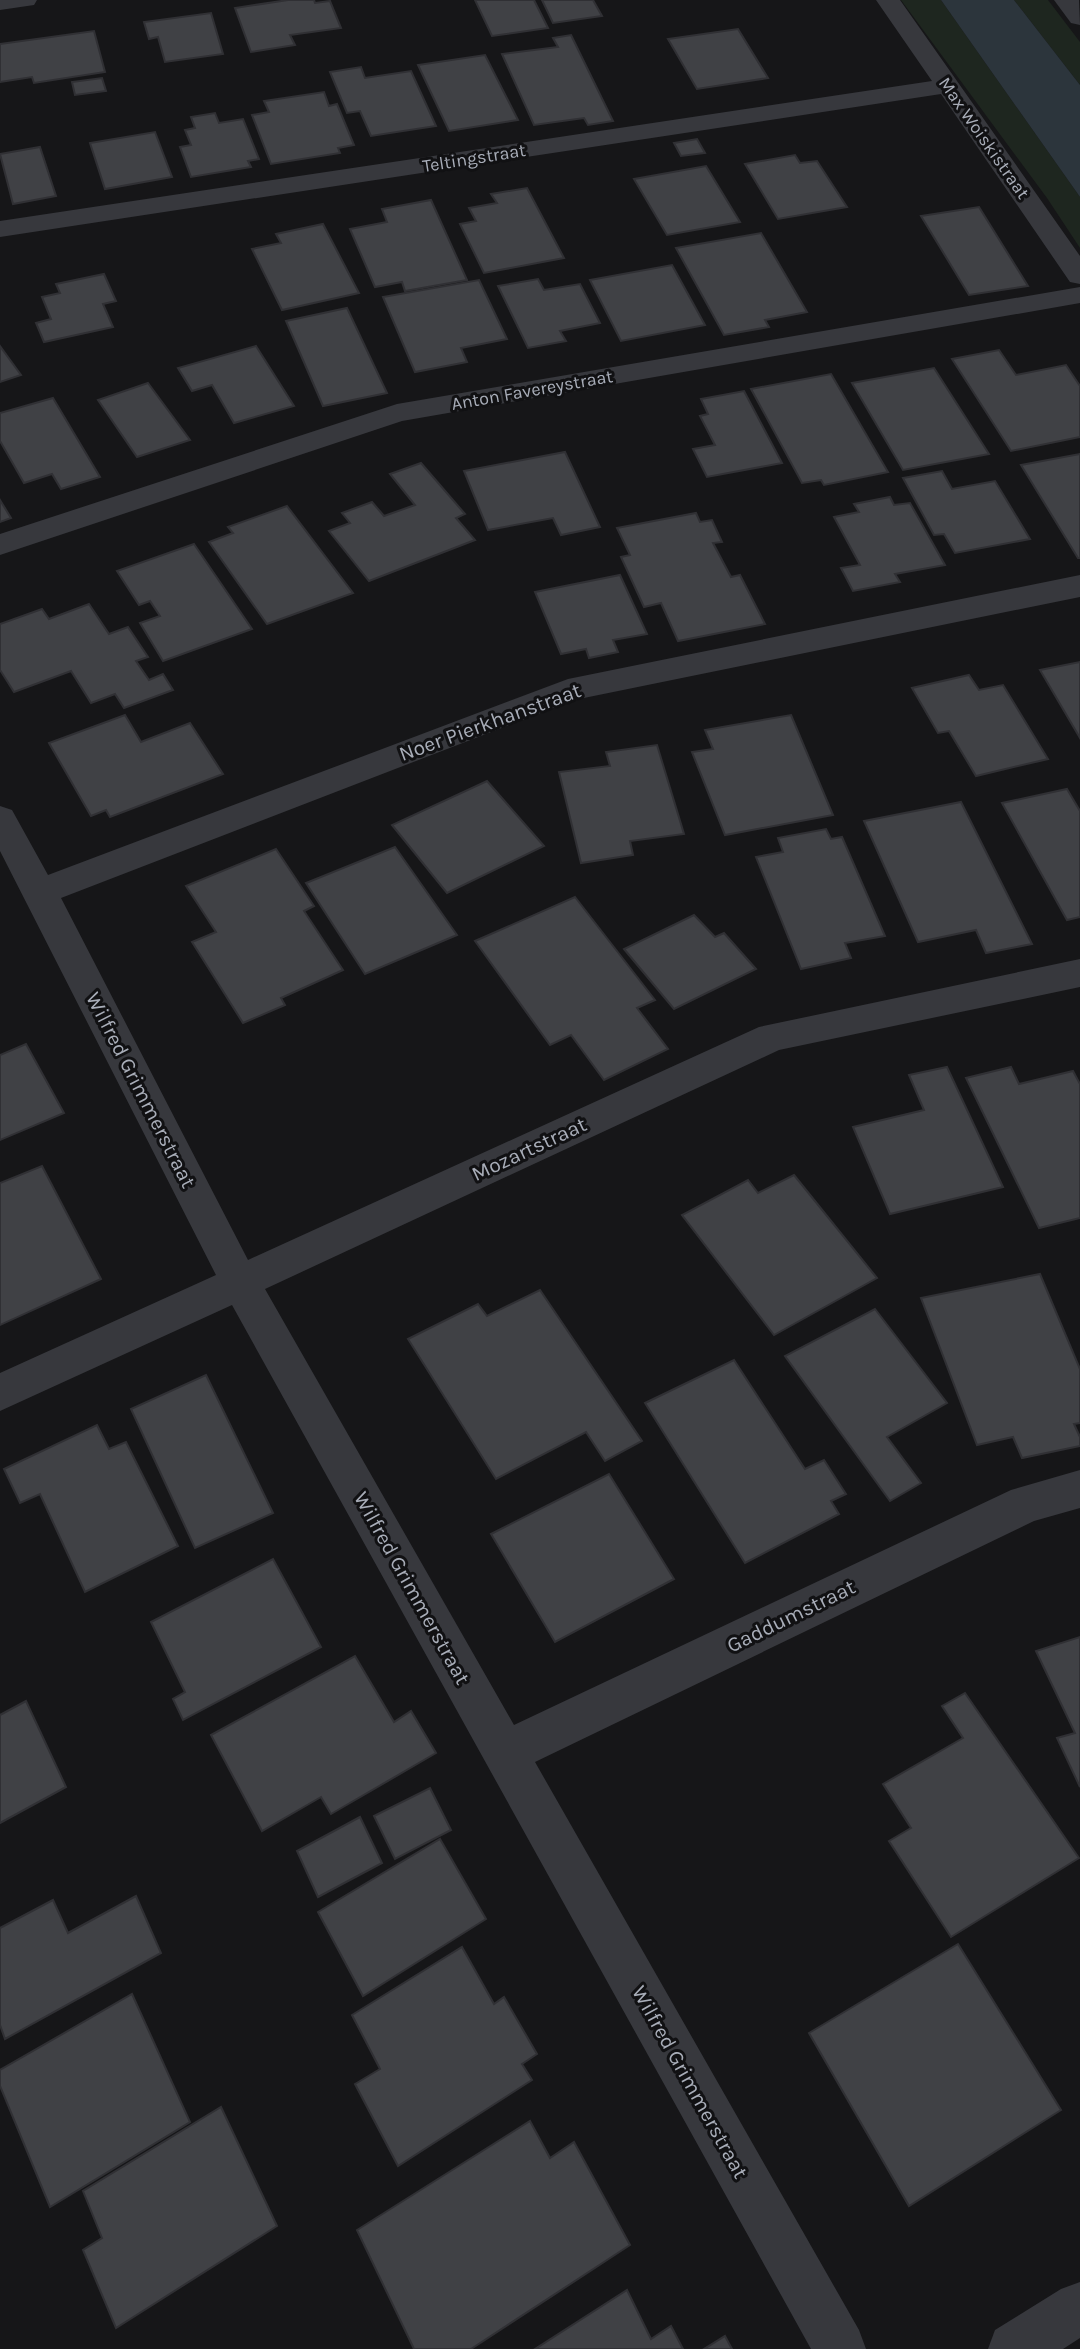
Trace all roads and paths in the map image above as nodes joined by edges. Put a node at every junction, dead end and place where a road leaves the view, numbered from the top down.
1 (26, 0) edge
2 (888, 0) edge
3 (1066, 0) edge
4 (0, 3) edge
5 (1080, 18) edge
6 (947, 86) junction
7 (0, 229) edge
8 (1080, 276) edge
9 (1080, 295) edge
10 (0, 545) edge
11 (1080, 586) edge
12 (0, 819) edge
13 (40, 892) junction
14 (1080, 973) edge
15 (239, 1281) junction
16 (0, 1393) edge
17 (1080, 1489) edge
18 (505, 1753) junction
19 (1080, 2308) edge
20 (840, 2349) edge
21 (1014, 2349) edge

1 - 4 street
2 - 6 street, Max Woiskistraat
3 - 5 street
6 - 7 street, Teltingstraat
6 - 8 street, Max Woiskistraat
9 - 10 street, Anton Favereystraat
11 - 13 street, Noer Pierkhanstraat
12 - 13 street, Wilfred Grimmerstraat
13 - 15 street, Wilfred Grimmerstraat
14 - 15 street, Mozartstraat
15 - 16 street, Mozartstraat
15 - 18 street, Wilfred Grimmerstraat
17 - 18 street, Gaddumstraat
18 - 20 street, Wilfred Grimmerstraat
19 - 21 street

